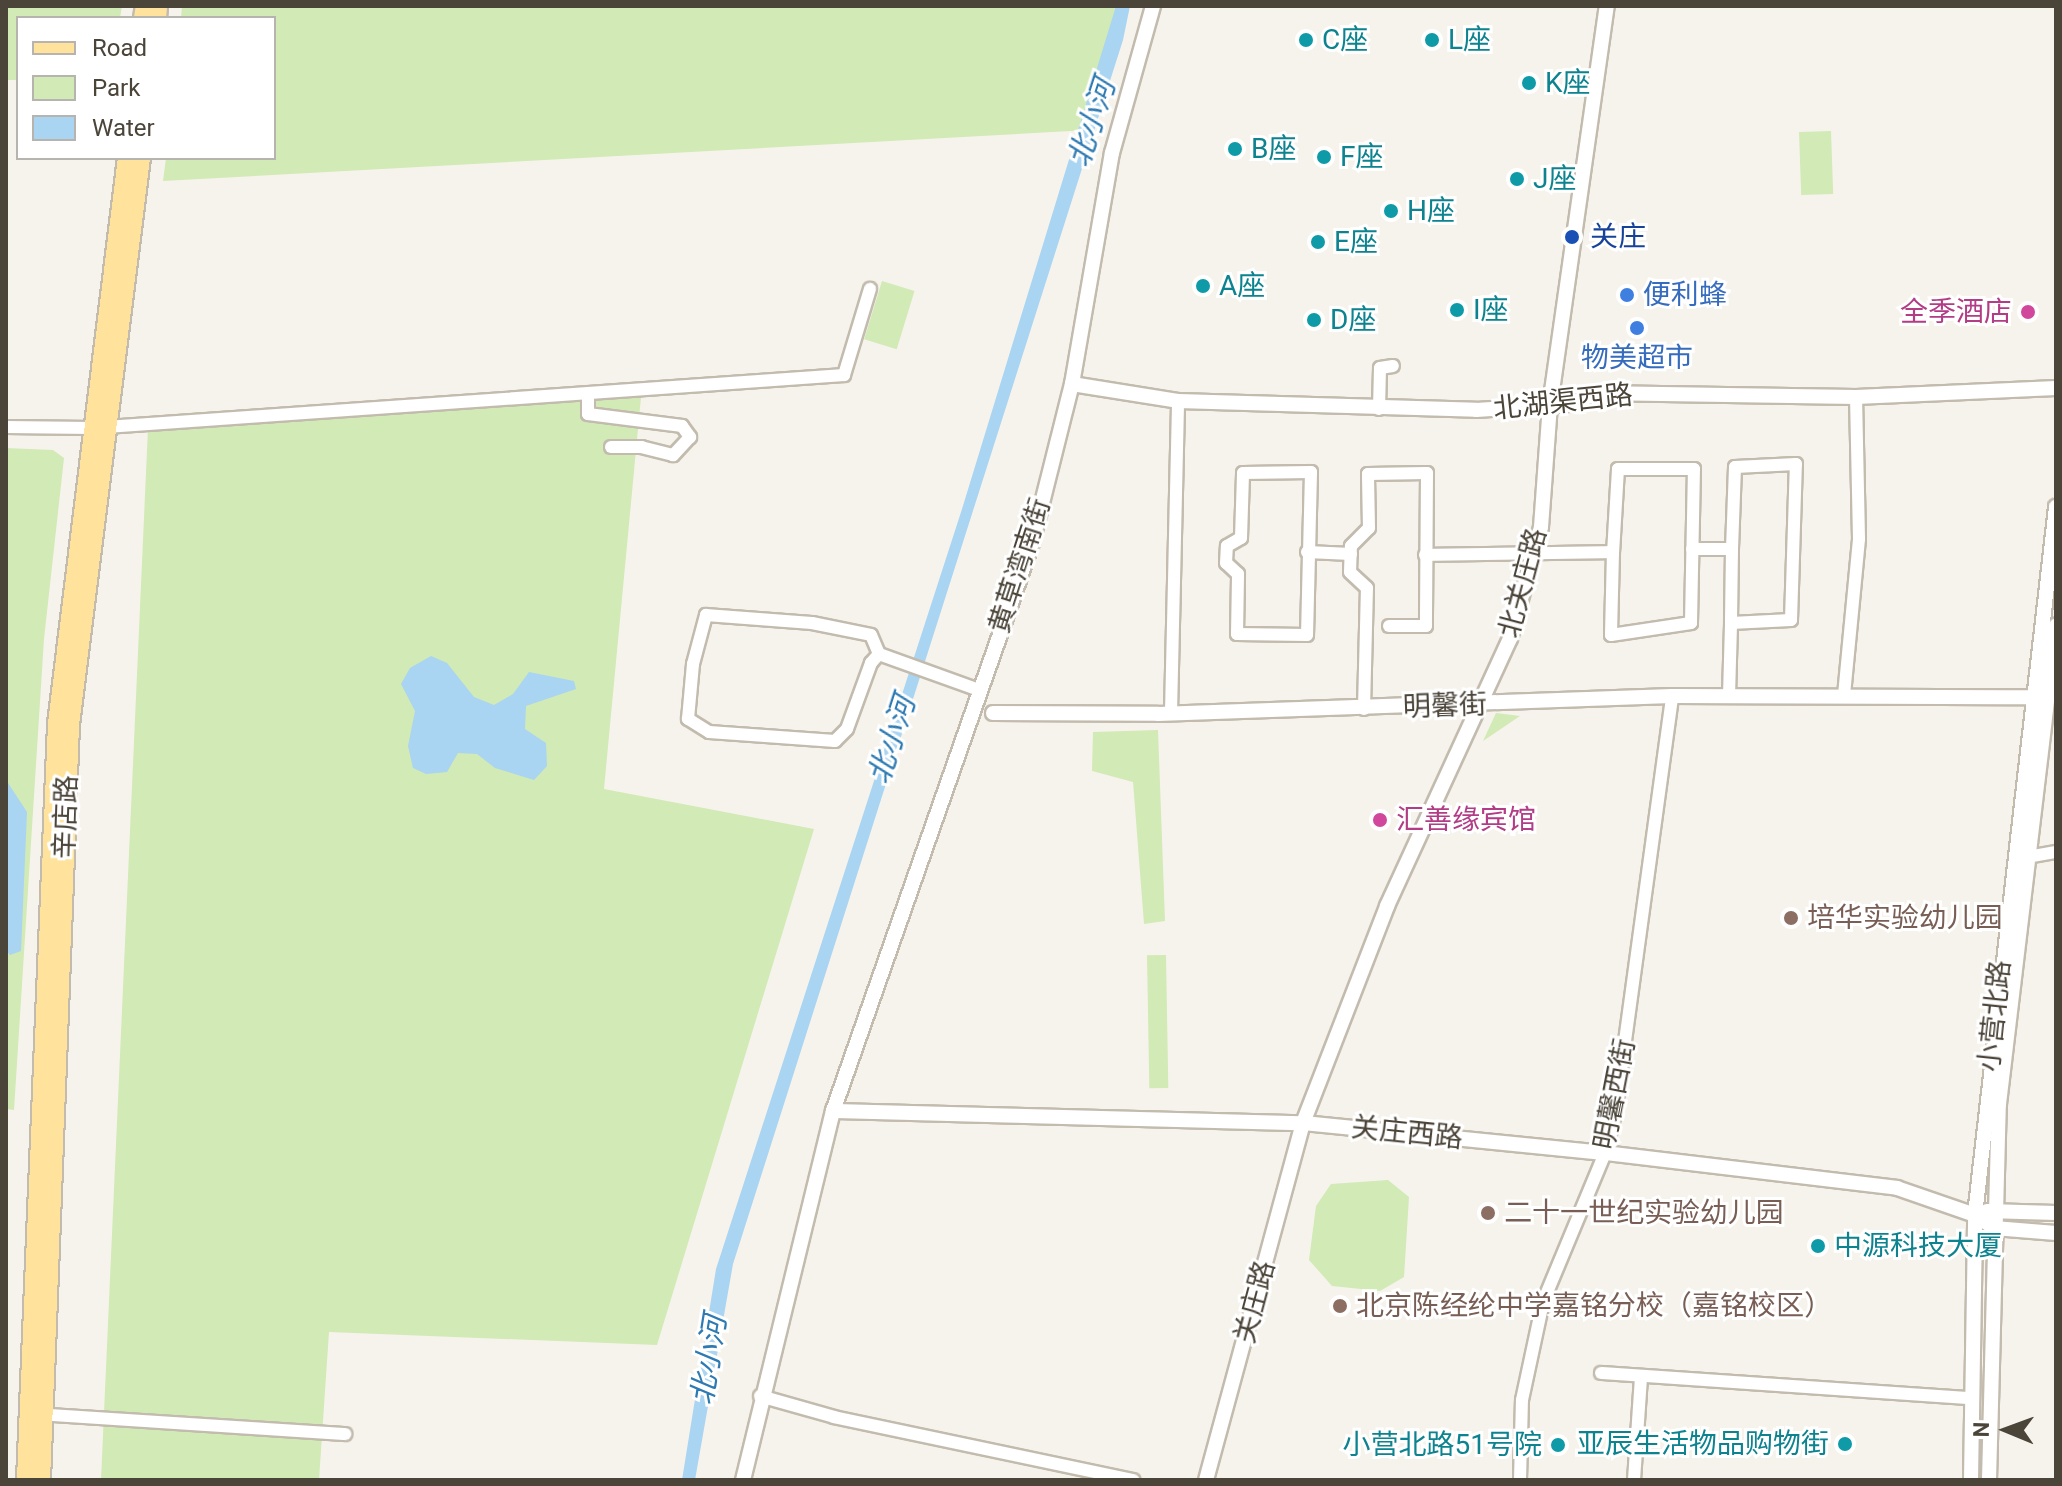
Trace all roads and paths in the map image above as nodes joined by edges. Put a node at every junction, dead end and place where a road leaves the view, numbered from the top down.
1 (1153, 6) edge
2 (1607, 6) edge
3 (127, 160) edge
4 (141, 160) edge
5 (870, 289) dead end
6 (1393, 366) dead end
7 (1072, 384) junction
8 (2056, 388) edge
9 (588, 393) junction
10 (1856, 397) junction
11 (1178, 401) junction
12 (1550, 405) junction
13 (1379, 409) junction
14 (6, 427) edge
15 (100, 428) junction
16 (611, 447) dead end
17 (2056, 507) edge
18 (1692, 549) junction
19 (1732, 549) junction
20 (1307, 552) junction
21 (1613, 552) junction
22 (1351, 554) junction
23 (1425, 555) junction
24 (1533, 555) junction
25 (1731, 623) junction
26 (2056, 625) edge
27 (1389, 626) dead end
28 (879, 654) junction
29 (979, 690) junction
30 (1844, 695) junction
31 (1672, 696) junction
32 (1729, 696) junction
33 (2031, 697) junction
34 (1479, 705) junction
35 (1364, 709) junction
36 (993, 713) dead end
37 (1171, 713) junction
38 (2056, 852) edge
39 (2027, 857) junction
40 (833, 1111) junction
41 (1303, 1123) junction
42 (1605, 1153) junction
43 (1995, 1208) junction
44 (2056, 1213) edge
45 (1975, 1215) junction
46 (1994, 1228) junction
47 (2056, 1233) edge
48 (1601, 1373) dead end
49 (1641, 1376) junction
50 (760, 1396) junction
51 (1972, 1398) junction
52 (36, 1414) junction
53 (345, 1434) dead end
54 (26, 1480) edge
55 (41, 1480) edge
56 (743, 1480) edge
57 (1133, 1480) edge
58 (1206, 1480) edge
59 (1520, 1480) edge
60 (1634, 1480) edge
61 (1971, 1480) edge
62 (1989, 1480) edge

1 - 7 street, 黄草湾南街
2 - 12 street, 北关庄路
3 - 15 main road, 辛店路
4 - 15 main road, 辛店路
5 - 9 street
6 - 13 street
7 - 11 street, 北湖渠西路
7 - 29 street, 黄草湾南街
8 - 10 street, 北湖渠西路
9 - 15 street
9 - 16 street
10 - 12 street, 北湖渠西路
10 - 30 street
11 - 13 street, 北湖渠西路
11 - 37 street
12 - 13 street, 北湖渠西路
12 - 24 street, 北关庄路
14 - 15 street
15 - 52 main road, 辛店路
17 - 33 street, 小营北路
18 - 19 street
18 - 21 street
18 - 21 street
19 - 25 street
19 - 25 street
20 - 20 street
20 - 22 street
21 - 24 street
22 - 23 street
22 - 35 street
23 - 24 street
23 - 27 street
24 - 34 street, 北关庄路
25 - 32 street
26 - 39 street, 小营北路
28 - 28 street
28 - 29 street
29 - 40 street, 黄草湾南街
30 - 32 street, 明馨街
30 - 33 street, 明馨街
31 - 32 street, 明馨街
31 - 34 street, 明馨街
31 - 42 street, 明馨西街
33 - 45 street, 小营北路
34 - 35 street, 明馨街
34 - 41 street, 北关庄路
35 - 37 street, 明馨街
36 - 37 street, 明馨街
38 - 39 street
39 - 43 street, 小营北路
40 - 41 street, 关庄西路
40 - 50 street, 黄草湾南街
41 - 42 street, 关庄西路
41 - 58 street, 关庄路
42 - 45 street, 关庄西路
42 - 59 street, 明馨西街
43 - 44 street
43 - 45 street
43 - 46 street, 小营北路
45 - 46 street, 关庄西路
45 - 51 street, 小营北路
46 - 47 street
46 - 62 street, 小营北路
48 - 49 street
49 - 51 street
49 - 60 street
50 - 56 street, 黄草湾南街
50 - 57 street
51 - 61 street, 小营北路
52 - 53 street
52 - 54 main road, 辛店路
52 - 55 main road, 辛店路

